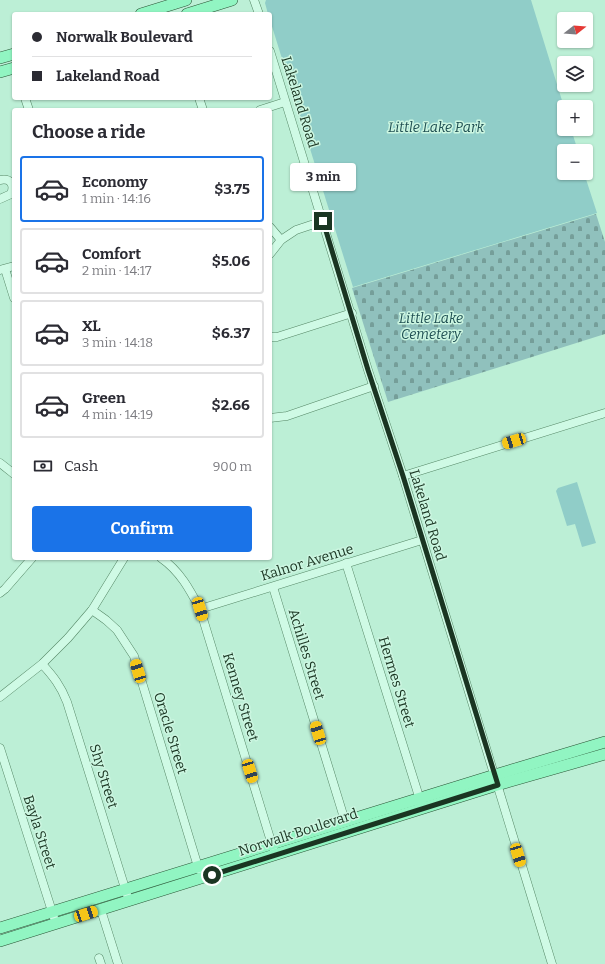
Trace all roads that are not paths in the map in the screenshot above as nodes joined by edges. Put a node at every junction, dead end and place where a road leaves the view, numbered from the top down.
1 (186, 0) edge
2 (232, 0) edge
3 (254, 0) edge
4 (147, 12) edge
5 (193, 12) edge
6 (258, 12) edge
7 (12, 55) edge
8 (272, 57) edge
9 (0, 58) edge
10 (12, 69) edge
11 (0, 72) edge
12 (286, 102) junction
13 (266, 108) edge
14 (0, 180) edge
15 (0, 199) edge
16 (323, 221) junction
17 (272, 229) edge
18 (282, 240) junction
19 (272, 252) edge
20 (3, 270) edge
21 (12, 293) edge
22 (352, 313) junction
23 (272, 337) edge
24 (374, 386) junction
25 (605, 413) edge
26 (272, 418) edge
27 (0, 465) edge
28 (12, 473) edge
29 (403, 476) junction
30 (422, 540) junction
31 (30, 560) edge
32 (123, 560) edge
33 (163, 560) edge
34 (346, 564) junction
35 (273, 587) junction
36 (0, 593) edge
37 (200, 609) junction
38 (92, 610) junction
39 (42, 664) junction
40 (0, 697) edge
41 (605, 742) edge
42 (0, 748) edge
43 (605, 754) edge
44 (496, 780) junction
45 (421, 804) junction
46 (345, 821) junction
47 (272, 844) junction
48 (276, 856) junction
49 (198, 867) junction
50 (202, 878) junction
51 (125, 890) junction
52 (129, 901) junction
53 (101, 910) junction
54 (52, 912) junction
55 (56, 924) junction
56 (0, 928) edge
57 (0, 941) edge
58 (118, 964) edge
59 (552, 964) edge

1 - 4 main road
2 - 5 main road
3 - 6 street
7 - 9 main road
8 - 12 street, Lakeland Road
10 - 11 main road
12 - 13 street
12 - 16 street, Lakeland Road
14 - 15 street
16 - 18 street
16 - 22 street, Lakeland Road
17 - 18 street
18 - 19 street
20 - 21 street
22 - 23 street
22 - 24 street, Lakeland Road
24 - 26 street
24 - 29 street, Lakeland Road
25 - 29 street
27 - 28 street
29 - 30 street, Lakeland Road
30 - 34 street, Kalnor Avenue
30 - 44 street, Lakeland Road
31 - 36 street
32 - 38 street
33 - 37 street, Kenney Street
34 - 35 street, Kalnor Avenue
34 - 45 street, Hermes Street
35 - 37 street, Kalnor Avenue
35 - 46 street, Achilles Street
37 - 47 street, Kenney Street
38 - 39 street
38 - 49 street, Oracle Street
39 - 40 street
39 - 51 street, Shy Street
41 - 44 main road, Norwalk Boulevard
42 - 54 street, Bayla Street
43 - 44 main road, Norwalk Boulevard
44 - 45 main road, Norwalk Boulevard
44 - 59 street, Lakeland Road
45 - 46 main road, Norwalk Boulevard
45 - 48 main road, Norwalk Boulevard
46 - 47 main road, Norwalk Boulevard
47 - 48 street, Kenney Street
47 - 49 main road, Norwalk Boulevard
48 - 50 main road, Norwalk Boulevard
49 - 50 street, Oracle Street
49 - 51 main road, Norwalk Boulevard
50 - 52 main road, Norwalk Boulevard
51 - 52 street, Shy Street
51 - 54 main road, Norwalk Boulevard
52 - 53 main road, Norwalk Boulevard
53 - 55 main road, Norwalk Boulevard
53 - 58 street
54 - 55 street, Bayla Street
54 - 56 main road, Norwalk Boulevard
55 - 57 main road, Norwalk Boulevard

